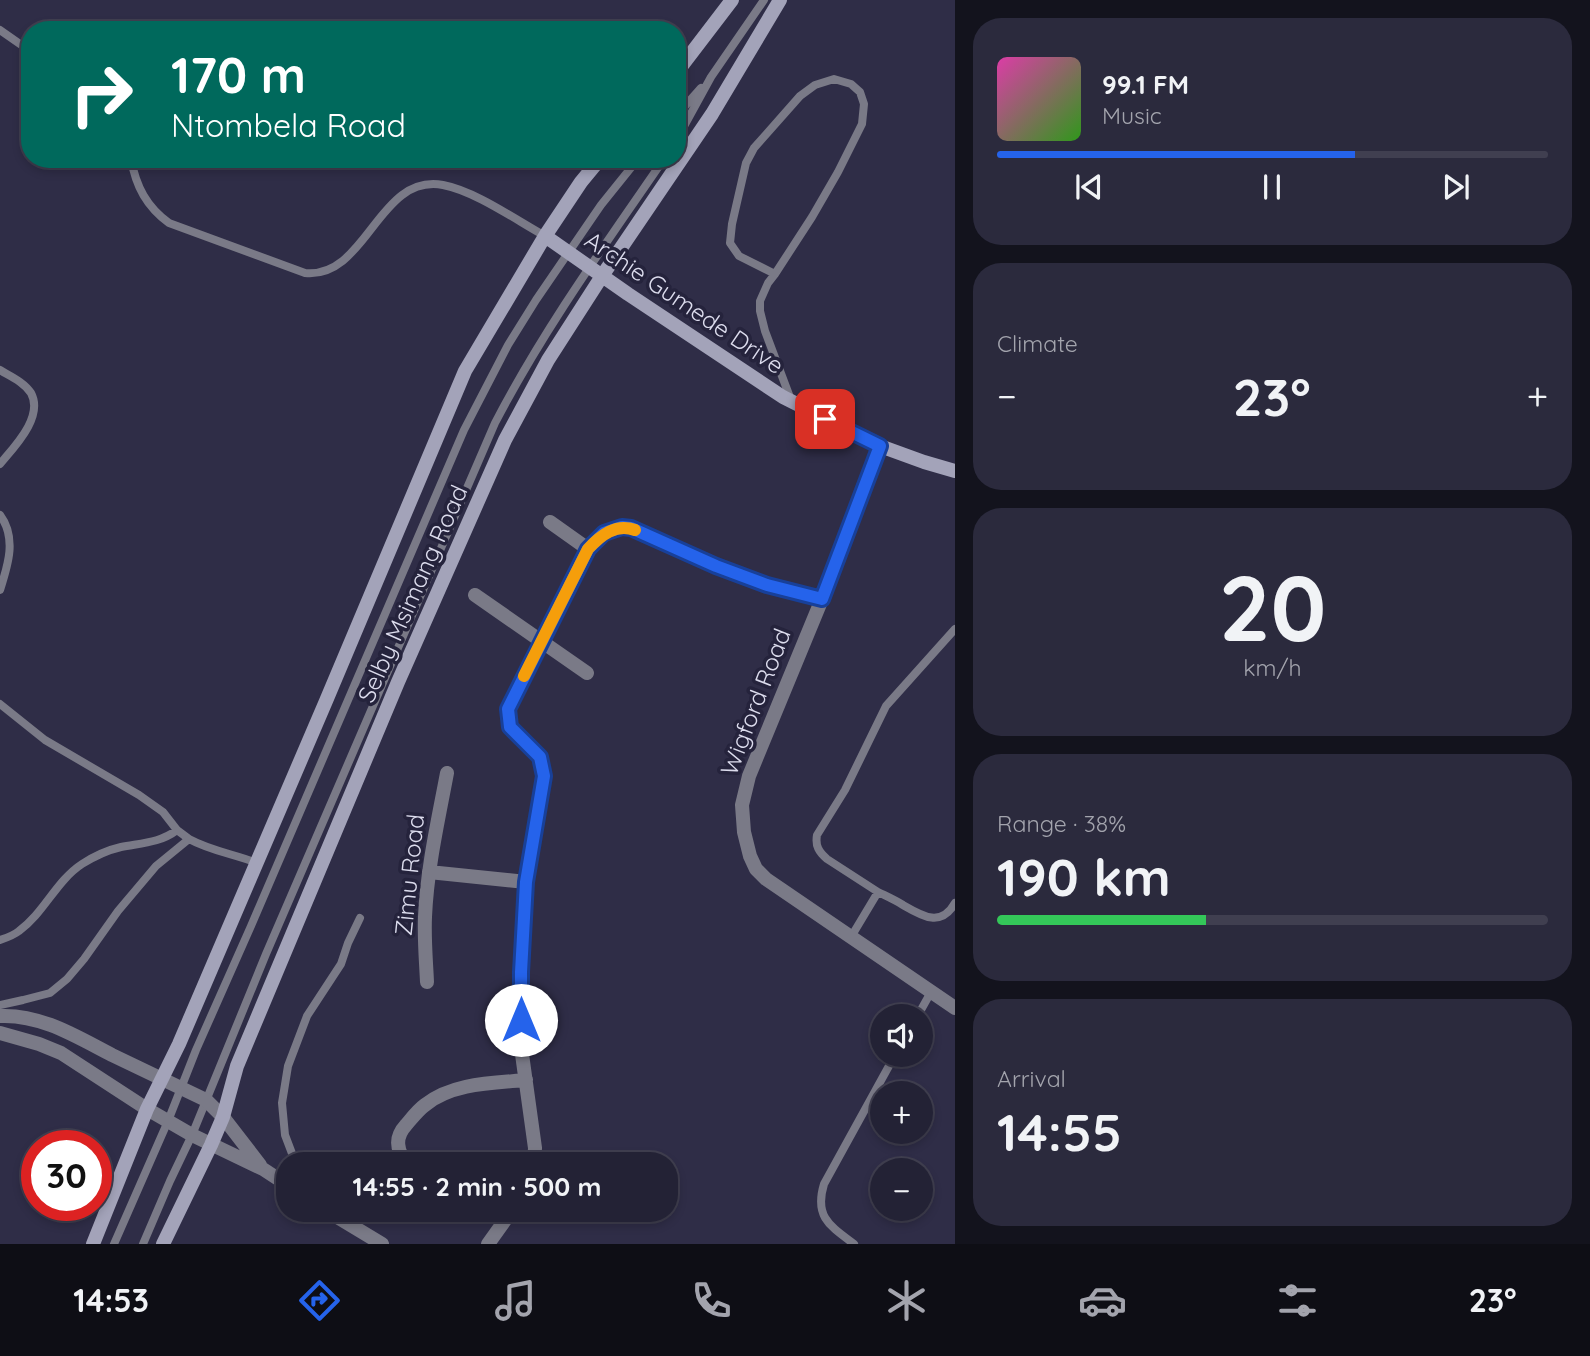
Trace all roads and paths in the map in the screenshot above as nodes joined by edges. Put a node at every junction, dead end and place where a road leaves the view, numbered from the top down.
1 (732, 0) edge
2 (764, 0) edge
3 (780, 0) edge
4 (0, 30) edge
5 (21, 45) edge
6 (686, 60) edge
7 (711, 77) junction
8 (686, 105) edge
9 (686, 123) edge
10 (686, 149) edge
11 (133, 168) edge
12 (593, 168) edge
13 (631, 168) edge
14 (659, 168) edge
15 (672, 168) edge
16 (545, 236) junction
17 (568, 253) junction
18 (596, 272) junction
19 (775, 274) junction
20 (0, 370) edge
21 (792, 401) junction
22 (880, 446) junction
23 (0, 464) edge
24 (955, 471) edge
25 (0, 515) edge
26 (550, 522) dead end
27 (588, 549) junction
28 (0, 590) edge
29 (475, 595) dead end
30 (822, 599) junction
31 (955, 629) edge
32 (541, 640) junction
33 (587, 673) dead end
34 (0, 704) edge
35 (447, 773) dead end
36 (177, 830) junction
37 (189, 839) junction
38 (257, 863) junction
39 (429, 872) junction
40 (526, 882) junction
41 (878, 892) junction
42 (955, 903) edge
43 (360, 918) dead end
44 (851, 937) junction
45 (0, 940) edge
46 (427, 982) dead end
47 (931, 992) junction
48 (0, 1004) edge
49 (924, 1004) edge
50 (955, 1008) edge
51 (0, 1016) edge
52 (0, 1033) edge
53 (888, 1067) edge
54 (161, 1078) junction
55 (526, 1080) junction
56 (182, 1088) junction
57 (206, 1100) junction
58 (146, 1109) junction
59 (223, 1116) junction
60 (168, 1121) junction
61 (192, 1135) junction
62 (211, 1144) junction
63 (291, 1152) edge
64 (400, 1152) edge
65 (535, 1152) edge
66 (262, 1169) junction
67 (276, 1178) edge
68 (346, 1222) edge
69 (504, 1222) edge
70 (93, 1244) edge
71 (114, 1244) edge
72 (143, 1244) edge
73 (163, 1244) edge
74 (382, 1244) edge
75 (488, 1244) edge
76 (854, 1244) edge

1 - 6 main road
2 - 7 lane
3 - 10 main road, Selby Msimang Road
4 - 5 lane
7 - 8 lane
7 - 9 lane
11 - 16 lane
12 - 16 main road, Selby Msimang Road
13 - 17 lane
14 - 18 lane
15 - 18 main road, Selby Msimang Road
16 - 17 main road, Archie Gumede Drive
16 - 38 main road, Selby Msimang Road
17 - 18 main road, Archie Gumede Drive
17 - 56 lane
18 - 21 main road, Archie Gumede Drive
18 - 57 lane
18 - 59 main road, Selby Msimang Road
19 - 19 lane
19 - 21 lane
20 - 23 lane
21 - 22 main road, Archie Gumede Drive
22 - 24 main road, Archie Gumede Drive
22 - 30 street, Wigford Road
25 - 28 lane
26 - 27 street
27 - 30 street
27 - 32 street
29 - 32 street
30 - 44 street, Wigford Road
31 - 41 lane
32 - 33 street
32 - 40 street
34 - 36 lane
35 - 39 street, Zimu Road
36 - 37 lane
36 - 45 lane
37 - 38 lane
37 - 48 lane
38 - 54 main road, Selby Msimang Road
39 - 40 street
39 - 46 street, Zimu Road
40 - 55 street
41 - 42 lane
41 - 44 lane
43 - 63 lane
44 - 47 street, Wigford Road
47 - 49 lane
47 - 50 street, Wigford Road
51 - 54 street
52 - 58 street
53 - 76 lane
54 - 56 street
54 - 58 main road, Selby Msimang Road
55 - 64 street
55 - 65 street
56 - 57 street
56 - 60 lane
57 - 59 street
57 - 61 lane
58 - 60 street
58 - 70 main road, Selby Msimang Road
59 - 62 main road, Selby Msimang Road
59 - 66 street
60 - 61 street
60 - 71 lane
61 - 62 street
61 - 72 lane
62 - 66 street
62 - 73 main road, Selby Msimang Road
66 - 67 street
68 - 74 street
69 - 75 street

